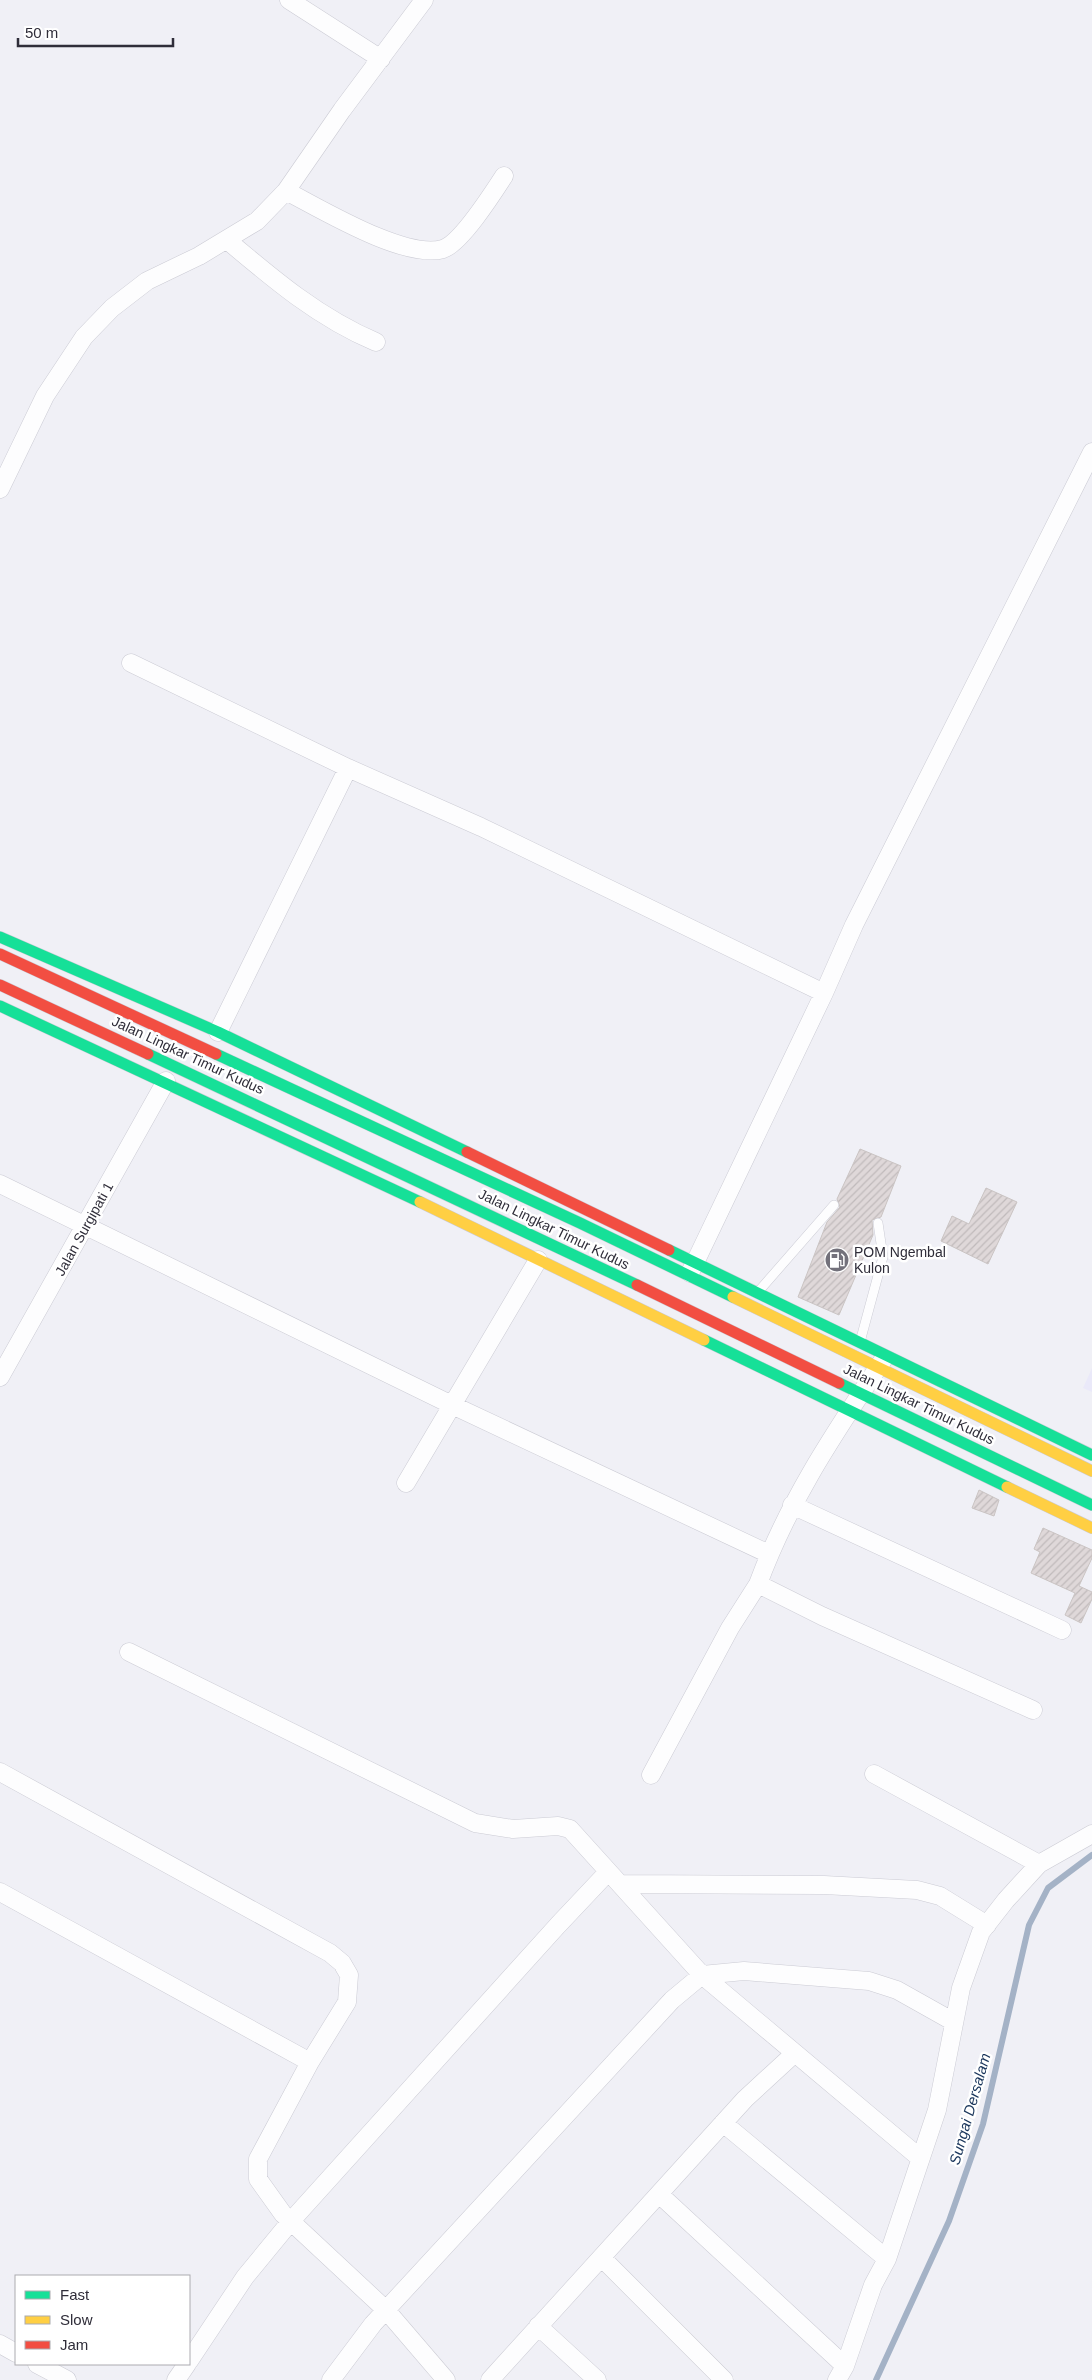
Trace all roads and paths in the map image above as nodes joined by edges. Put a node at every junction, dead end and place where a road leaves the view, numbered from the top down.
1 (289, 0) edge
2 (424, 0) edge
3 (381, 59) junction
4 (504, 176) dead end
5 (286, 191) junction
6 (227, 240) junction
7 (376, 342) dead end
8 (1092, 452) edge
9 (0, 489) edge
10 (131, 664) dead end
11 (348, 768) junction
12 (0, 937) edge
13 (0, 954) edge
14 (0, 985) edge
15 (824, 993) junction
16 (0, 1006) edge
17 (218, 1032) junction
18 (166, 1081) junction
19 (0, 1184) edge
20 (834, 1206) dead end
21 (878, 1224) dead end
22 (86, 1225) junction
23 (538, 1260) junction
24 (692, 1268) junction
25 (757, 1292) junction
26 (748, 1308) junction
27 (737, 1331) junction
28 (860, 1342) junction
29 (729, 1353) junction
30 (854, 1359) junction
31 (882, 1361) junction
32 (0, 1377) edge
33 (838, 1390) junction
34 (861, 1392) junction
35 (452, 1406) junction
36 (848, 1412) junction
37 (1092, 1455) edge
38 (1092, 1471) edge
39 (406, 1484) dead end
40 (792, 1505) junction
41 (1092, 1505) edge
42 (1092, 1528) edge
43 (769, 1554) junction
44 (758, 1584) junction
45 (1062, 1630) dead end
46 (129, 1652) dead end
47 (1033, 1710) dead end
48 (0, 1772) edge
49 (874, 1774) dead end
50 (651, 1775) dead end
51 (1092, 1834) edge
52 (1039, 1864) junction
53 (608, 1872) junction
54 (622, 1884) junction
55 (0, 1892) edge
56 (986, 1925) junction
57 (702, 1975) junction
58 (954, 2022) junction
59 (795, 2053) junction
60 (310, 2062) junction
61 (723, 2123) junction
62 (920, 2158) junction
63 (659, 2194) junction
64 (291, 2221) junction
65 (602, 2258) junction
66 (887, 2259) junction
67 (386, 2310) junction
68 (538, 2326) junction
69 (0, 2344) edge
70 (15, 2352) edge
71 (190, 2359) edge
72 (39, 2365) edge
73 (186, 2365) edge
74 (841, 2373) edge
75 (67, 2380) edge
76 (176, 2380) edge
77 (331, 2380) edge
78 (446, 2380) edge
79 (490, 2380) edge
80 (597, 2380) edge
81 (724, 2380) edge

1 - 3 street
2 - 3 street
3 - 5 street
4 - 5 street
5 - 6 street
6 - 7 street
6 - 9 street
8 - 15 street
10 - 11 street
11 - 15 street
11 - 17 street
12 - 17 main road
13 - 24 main road, Jalan Lingkar Timur Kudus
14 - 27 main road, Jalan Lingkar Timur Kudus
15 - 24 street
16 - 18 main road
17 - 24 main road
18 - 22 street, Jalan Surgipati 1
18 - 23 main road
19 - 22 street
20 - 25 lane
21 - 28 lane
22 - 32 street, Jalan Surgipati 1
22 - 35 street
23 - 29 main road
23 - 35 street
24 - 25 main road
24 - 26 main road, Jalan Lingkar Timur Kudus
25 - 26 lane
25 - 28 main road
26 - 30 main road, Jalan Lingkar Timur Kudus
27 - 29 lane
27 - 33 main road, Jalan Lingkar Timur Kudus
28 - 30 lane
28 - 31 main road
29 - 33 main road
30 - 31 main road, Jalan Lingkar Timur Kudus
31 - 34 street
31 - 37 main road
31 - 38 main road, Jalan Lingkar Timur Kudus
33 - 34 main road, Jalan Lingkar Timur Kudus
33 - 36 main road
34 - 36 street
34 - 41 main road, Jalan Lingkar Timur Kudus
35 - 39 street
35 - 43 street
36 - 40 street
36 - 42 main road
40 - 43 street
40 - 45 street
43 - 44 street
44 - 47 street
44 - 50 street
46 - 53 street
48 - 60 street
49 - 52 street
51 - 52 street
52 - 56 street
53 - 54 street
53 - 64 street
54 - 56 street
54 - 57 street
55 - 60 street
56 - 58 street
57 - 58 street
57 - 59 street
57 - 67 street
58 - 62 street
59 - 61 street
59 - 62 street
60 - 64 street
61 - 63 street
61 - 66 street
62 - 66 street
63 - 65 street
63 - 74 street
64 - 67 street
64 - 71 street
65 - 68 street
65 - 81 street
66 - 74 street
67 - 77 street
67 - 78 street
68 - 79 street
68 - 80 street
69 - 70 street
72 - 75 street
73 - 76 street

